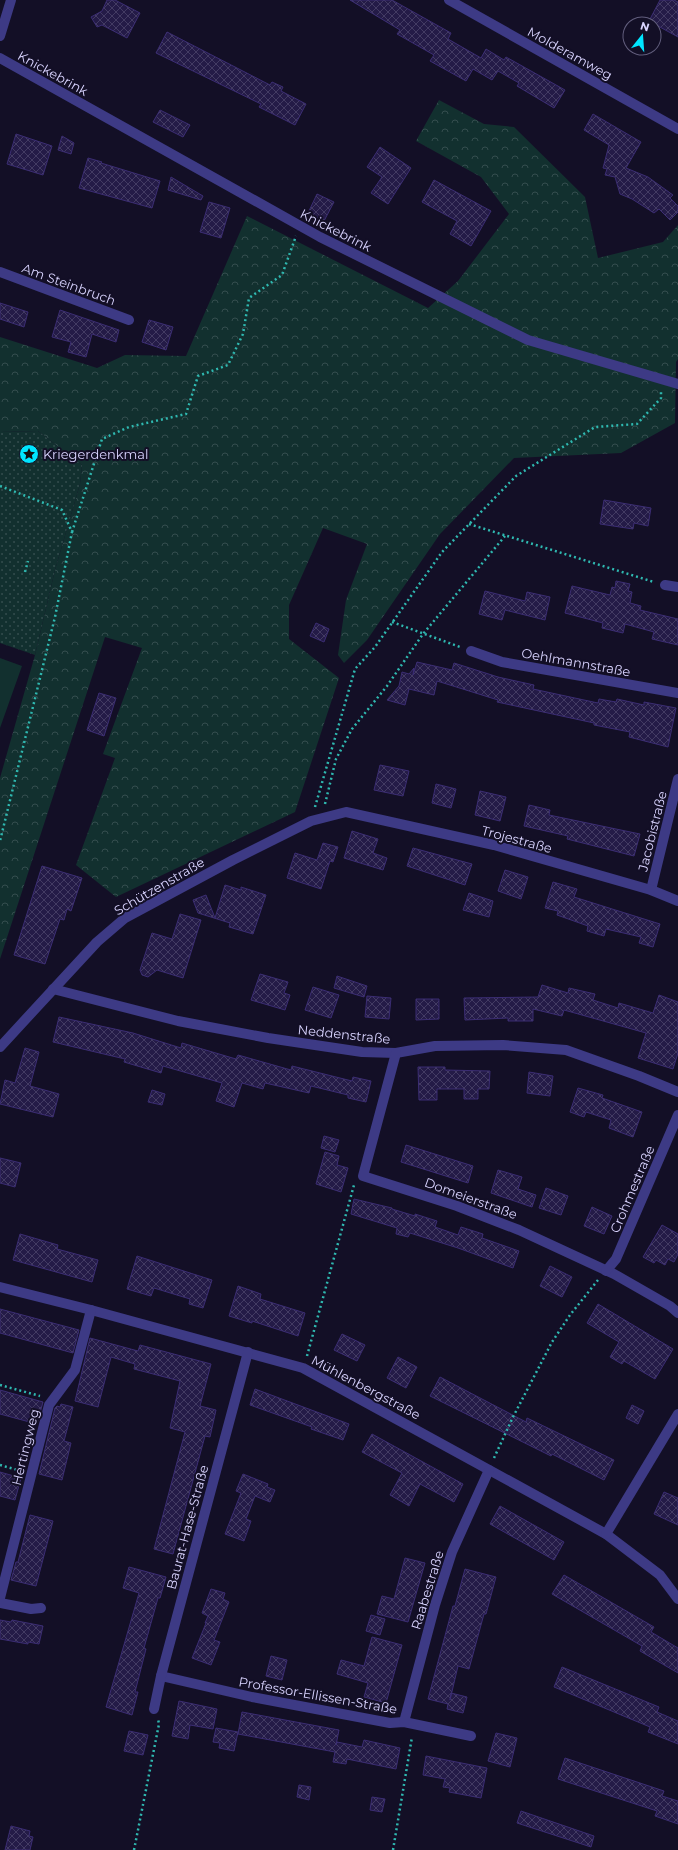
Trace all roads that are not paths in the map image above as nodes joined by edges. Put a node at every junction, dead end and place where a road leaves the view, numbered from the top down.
1 (11, 0) edge
2 (449, 0) edge
3 (0, 36) edge
4 (0, 58) edge
5 (678, 129) edge
6 (0, 272) edge
7 (129, 320) dead end
8 (678, 384) edge
9 (665, 585) road end
10 (678, 587) edge
11 (471, 651) road end
12 (678, 693) edge
13 (678, 779) edge
14 (346, 812) joint
15 (651, 890) junction
16 (678, 901) edge
17 (53, 989) junction
18 (0, 1047) edge
19 (396, 1053) junction
20 (678, 1092) edge
21 (678, 1116) edge
22 (606, 1271) junction
23 (0, 1287) edge
24 (91, 1310) junction
25 (678, 1313) edge
26 (248, 1352) junction
27 (678, 1414) edge
28 (489, 1470) junction
29 (606, 1534) junction
30 (0, 1598) edge
31 (678, 1599) edge
32 (0, 1603) edge
33 (41, 1608) dead end
34 (161, 1676) junction
35 (154, 1709) road end
36 (404, 1722) junction
37 (471, 1736) dead end

1 - 3 street
2 - 5 street, Molderamweg
4 - 8 street, Knickebrink
6 - 7 street, Am Steinbruch
9 - 10 street
11 - 12 street, Oehlmannstraße
13 - 15 street, Jacobistraße
14 - 15 street, Trojestraße
14 - 17 street, Schützenstraße
15 - 16 street, Trojestraße
17 - 18 street, Schützenstraße
17 - 19 street, Neddenstraße
19 - 20 street, Neddenstraße
19 - 22 street, Domeierstraße
21 - 22 street, Crohmestraße
22 - 25 street, Domeierstraße
23 - 24 street, Mühlenbergstraße
24 - 26 street, Mühlenbergstraße
24 - 30 street, Hertingweg
26 - 28 street, Mühlenbergstraße
26 - 34 street, Baurat-Hase-Straße
27 - 29 street
28 - 29 street, Mühlenbergstraße
28 - 36 street, Raabestraße
29 - 31 street, Mühlenbergstraße
32 - 33 street
34 - 35 street, Baurat-Hase-Straße
34 - 36 street, Professor-Ellissen-Straße
36 - 37 street, Professor-Ellissen-Straße

